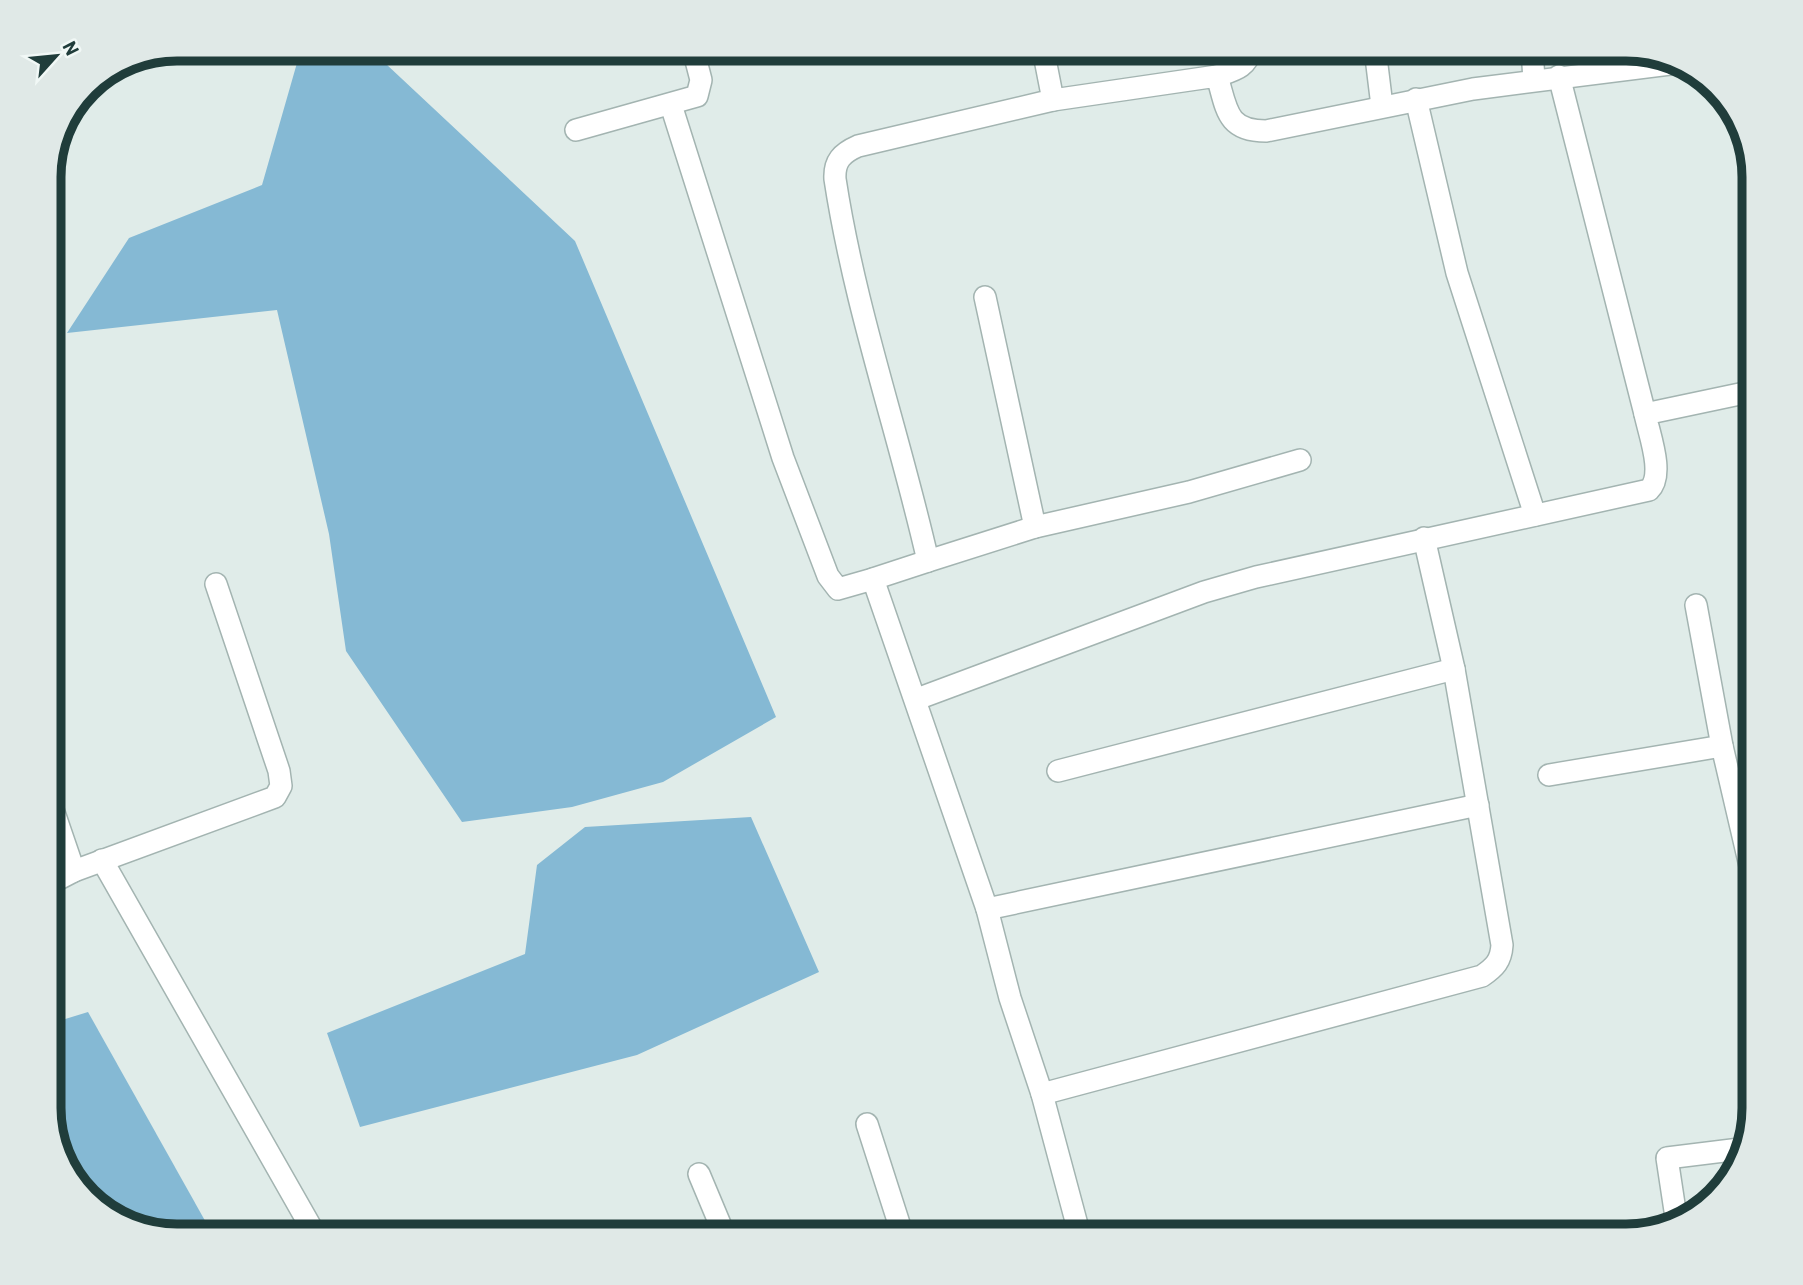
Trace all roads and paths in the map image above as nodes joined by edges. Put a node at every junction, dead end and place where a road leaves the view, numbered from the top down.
1 (695, 61) edge
2 (1045, 61) edge
3 (1247, 61) edge
4 (1376, 61) edge
5 (1533, 61) edge
6 (1656, 65) edge
7 (1217, 76) junction
8 (1559, 76) junction
9 (1534, 80) junction
10 (1416, 99) junction
11 (1053, 100) junction
12 (671, 105) junction
13 (1382, 106) junction
14 (576, 130) dead end
15 (985, 297) dead end
16 (1742, 394) edge
17 (1645, 414) junction
18 (1300, 460) dead end
19 (1535, 515) junction
20 (1035, 527) junction
21 (1424, 538) junction
22 (928, 561) junction
23 (873, 579) junction
24 (216, 584) dead end
25 (1696, 605) dead end
26 (1454, 669) junction
27 (916, 699) junction
28 (1722, 746) junction
29 (1058, 771) dead end
30 (1549, 775) dead end
31 (1478, 805) junction
32 (1742, 832) edge
33 (61, 833) edge
34 (102, 860) junction
35 (74, 871) junction
36 (61, 878) edge
37 (987, 909) junction
38 (1042, 1094) junction
39 (867, 1124) dead end
40 (1734, 1150) edge
41 (699, 1174) dead end
42 (1676, 1212) edge
43 (309, 1224) edge
44 (720, 1224) edge
45 (899, 1224) edge
46 (1077, 1224) edge

1 - 12 street
2 - 11 street
3 - 7 street
4 - 13 street
5 - 9 street
6 - 8 street
7 - 11 street
7 - 13 street
8 - 9 street
8 - 17 street
9 - 10 street
10 - 13 street
10 - 19 street
11 - 22 street
12 - 14 street
12 - 23 street
15 - 20 street
16 - 17 street
17 - 19 street
18 - 20 street
19 - 21 street
20 - 22 street
21 - 26 street
21 - 27 street
22 - 23 street
23 - 27 street
24 - 34 street
25 - 28 street
26 - 29 street
26 - 31 street
27 - 37 street
28 - 30 street
28 - 32 street
31 - 37 street
31 - 38 street
33 - 35 street
34 - 35 street
34 - 43 street
35 - 36 street
37 - 38 street
38 - 46 street
39 - 45 street
40 - 42 street
41 - 44 street

